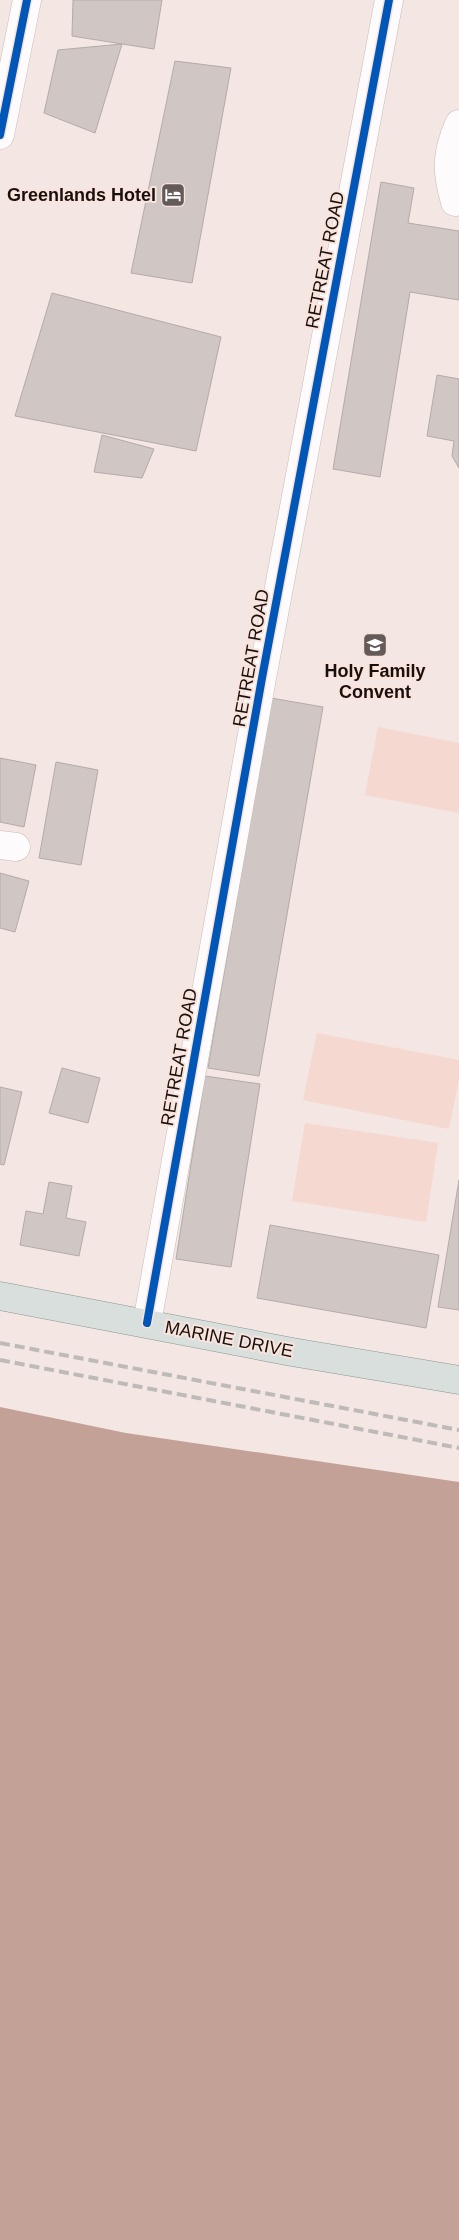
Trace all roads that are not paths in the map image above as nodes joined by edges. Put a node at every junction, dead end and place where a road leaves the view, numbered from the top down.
1 (27, 0) edge
2 (389, 0) edge
3 (459, 124) edge
4 (0, 135) edge
5 (455, 202) dead end
6 (0, 1296) edge
7 (147, 1323) junction
8 (459, 1380) edge

1 - 4 street
2 - 7 street, RETREAT ROAD
3 - 5 street
6 - 7 main road, MARINE DRIVE
7 - 8 main road, MARINE DRIVE

